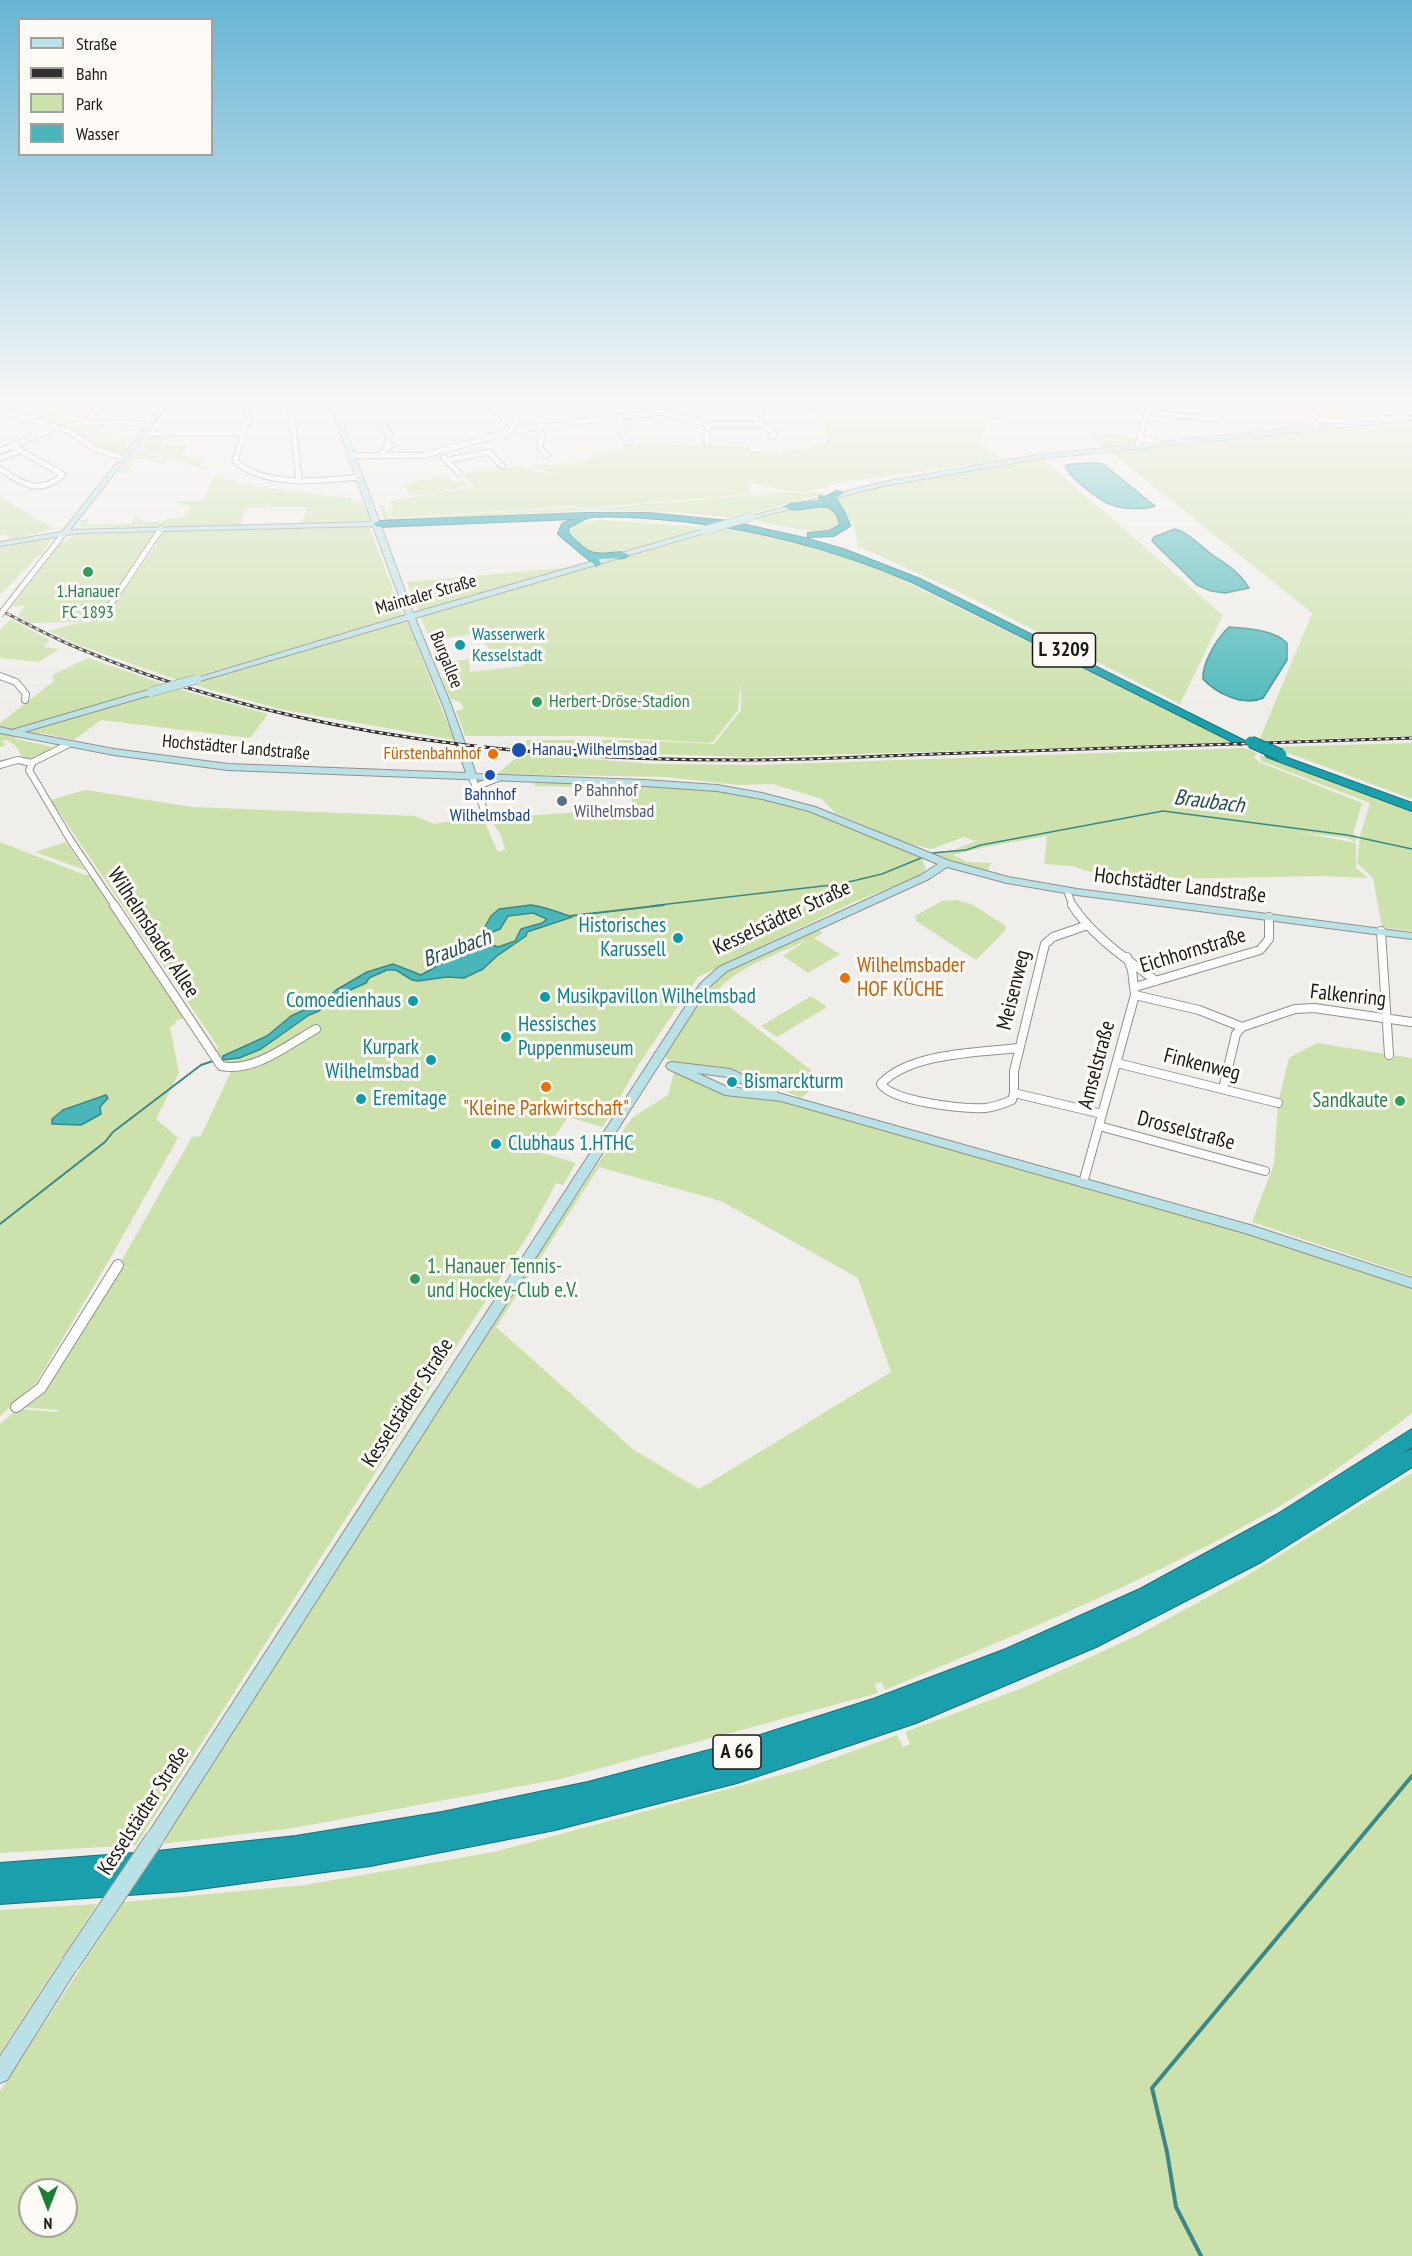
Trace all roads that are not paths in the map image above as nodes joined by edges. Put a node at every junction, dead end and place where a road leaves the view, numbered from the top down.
1 (83, 509) edge
2 (372, 509) edge
3 (781, 509) edge
4 (836, 509) edge
5 (837, 509) edge
6 (633, 515) junction
7 (487, 521) junction
8 (418, 522) junction
9 (378, 524) junction
10 (160, 529) junction
11 (780, 530) junction
12 (65, 532) junction
13 (0, 544) edge
14 (624, 555) joint
15 (590, 558) junction
16 (877, 559) junction
17 (580, 568) joint
18 (0, 615) edge
19 (411, 616) junction
20 (90, 617) dead end
21 (0, 676) edge
22 (25, 700) dead end
23 (46, 723) junction
24 (0, 730) edge
25 (13, 733) junction
26 (0, 736) edge
27 (39, 738) junction
28 (1246, 742) junction
29 (69, 744) junction
30 (1276, 755) junction
31 (32, 763) junction
32 (0, 765) edge
33 (472, 777) junction
34 (498, 778) junction
35 (477, 793) junction
36 (1412, 803) edge
37 (1412, 807) edge
38 (487, 818) dead end
39 (946, 863) junction
40 (1067, 891) junction
41 (1269, 916) junction
42 (1088, 925) junction
43 (1381, 931) junction
44 (1412, 936) edge
45 (1127, 957) junction
46 (1156, 981) junction
47 (1135, 991) junction
48 (1385, 1018) junction
49 (1411, 1022) edge
50 (1242, 1027) junction
51 (316, 1029) dead end
52 (1019, 1048) junction
53 (1389, 1055) dead end
54 (656, 1062) junction
55 (1118, 1063) junction
56 (672, 1066) junction
57 (1223, 1089) junction
58 (1014, 1093) junction
59 (775, 1095) junction
60 (1278, 1103) dead end
61 (1102, 1114) junction
62 (1099, 1126) junction
63 (1264, 1171) dead end
64 (1083, 1183) junction
65 (118, 1265) dead end
66 (1412, 1283) edge
67 (16, 1407) dead end
68 (1412, 1437) edge
69 (1412, 1457) edge
70 (0, 1874) edge
71 (0, 1893) edge
72 (0, 2073) edge

1 - 12 main road
2 - 9 main road, Burgallee
3 - 14 main road, bridge
4 - 11 highway
5 - 16 highway
6 - 7 highway, L 3209
6 - 15 highway
6 - 28 highway, L 3209
7 - 8 highway, L 3209
7 - 15 highway
8 - 9 highway, L 3209
8 - 11 highway, L 3209
9 - 10 main road, L 3209
9 - 19 main road, Burgallee
10 - 12 main road, L 3209
10 - 20 street
11 - 16 highway, L 3209
12 - 13 main road, L 3209
12 - 18 street, bridge
14 - 15 highway
15 - 17 highway
16 - 28 highway, L 3209
17 - 19 main road, Maintaler Straße
19 - 23 main road, Maintaler Straße, bridge
19 - 33 main road, Burgallee
21 - 22 street
23 - 25 main road, Maintaler Straße
23 - 27 main road
24 - 25 main road, Hochstädter Landstraße
25 - 26 main road, Maintaler Straße
25 - 27 main road, Hochstädter Landstraße
27 - 29 main road, Hochstädter Landstraße
28 - 30 highway, L 3209, bridge
29 - 31 street
29 - 33 main road, Hochstädter Landstraße
30 - 36 highway, L 3209
30 - 37 highway, L 3209
31 - 32 street
31 - 51 street, Wilhelmsbader Allee
33 - 34 main road, Hochstädter Landstraße
33 - 35 street, Burgallee
34 - 35 street
34 - 39 main road, Hochstädter Landstraße
35 - 38 street, Burgallee
39 - 40 main road, Hochstädter Landstraße
39 - 54 main road, Kesselstädter Straße
40 - 41 main road, Hochstädter Landstraße
40 - 42 street
41 - 43 main road, Hochstädter Landstraße
41 - 46 street, Eichhornstraße
42 - 45 street
42 - 52 street, Meisenweg
43 - 44 main road, Hochstädter Landstraße
43 - 48 street
45 - 46 street
45 - 47 street, Amselstraße
46 - 47 street, Eichhornstraße
47 - 50 street
47 - 55 street, Amselstraße
48 - 49 street, Falkenring
48 - 50 street, Falkenring
48 - 53 street
50 - 57 street
52 - 58 street, Meisenweg
52 - 58 street
54 - 56 main road
54 - 72 main road, Kesselstädter Straße, bridge
55 - 57 street, Finkenweg
55 - 61 street, Amselstraße
56 - 59 main road
56 - 59 main road
57 - 60 street, Finkenweg
58 - 61 street
59 - 64 main road
61 - 62 street, Amselstraße
62 - 63 street, Drosselstraße
62 - 64 street, Amselstraße
64 - 66 main road
65 - 67 street
68 - 70 highway, A 66
69 - 71 highway, A 66

